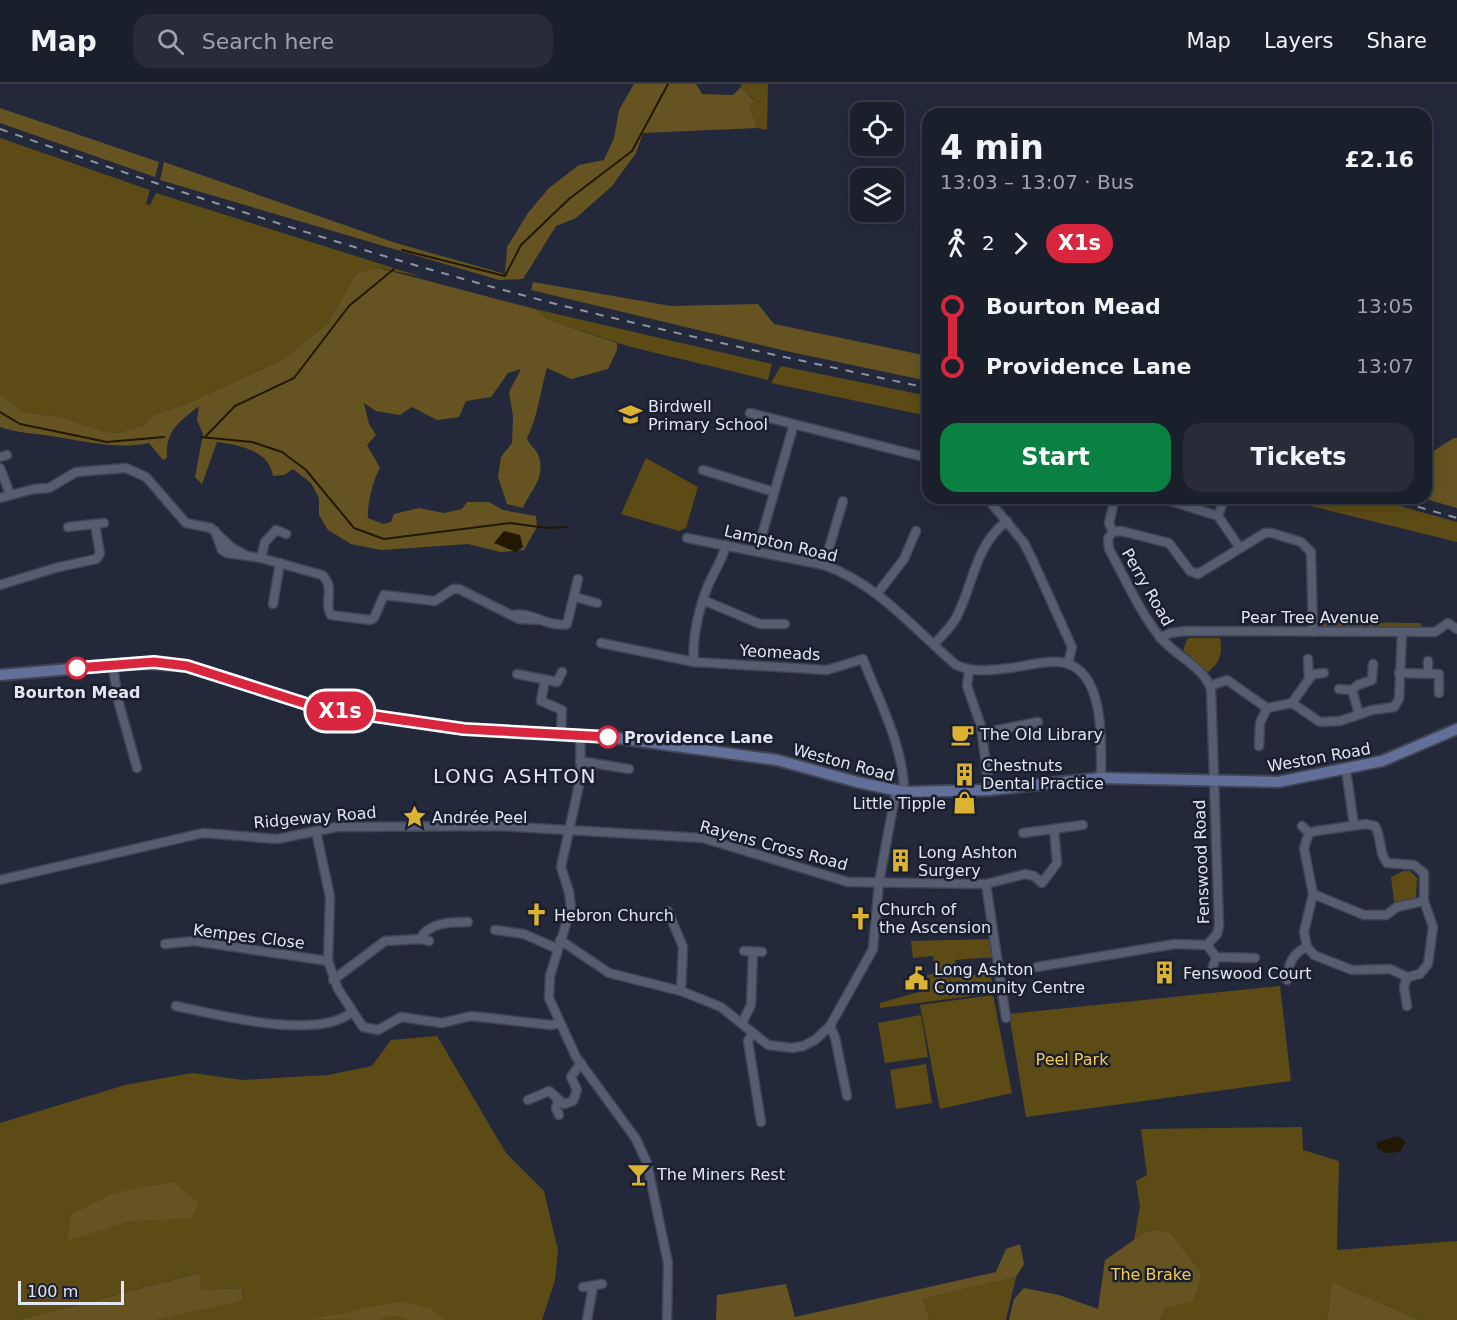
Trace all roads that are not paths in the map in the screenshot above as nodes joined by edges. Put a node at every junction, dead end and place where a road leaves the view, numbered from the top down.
1 (750, 413) dead end
2 (794, 424) junction
3 (922, 456) edge
4 (0, 468) edge
5 (703, 470) dead end
6 (774, 492) junction
7 (10, 494) junction
8 (0, 498) edge
9 (843, 501) dead end
10 (992, 504) edge
11 (1113, 504) edge
12 (1174, 504) edge
13 (1222, 504) edge
14 (1218, 516) junction
15 (274, 518) dead end
16 (1007, 521) junction
17 (68, 527) dead end
18 (276, 530) junction
19 (916, 531) dead end
20 (1113, 532) junction
21 (286, 534) dead end
22 (687, 538) dead end
23 (726, 545) junction
24 (1240, 548) junction
25 (757, 552) junction
26 (261, 558) junction
27 (279, 563) junction
28 (824, 565) junction
29 (578, 579) dead end
30 (6, 587) edge
31 (877, 594) junction
32 (575, 597) junction
33 (703, 600) junction
34 (597, 603) dead end
35 (273, 604) dead end
36 (785, 624) dead end
37 (1457, 629) edge
38 (1313, 632) junction
39 (1402, 633) junction
40 (1160, 638) junction
41 (601, 643) dead end
42 (935, 643) junction
43 (1308, 659) dead end
44 (1428, 661) dead end
45 (694, 662) junction
46 (1068, 664) junction
47 (1372, 664) dead end
48 (113, 666) junction
49 (969, 670) junction
50 (562, 672) dead end
51 (1324, 673) dead end
52 (1399, 673) junction
53 (1428, 673) junction
54 (517, 674) dead end
55 (0, 675) edge
56 (1309, 679) junction
57 (545, 680) junction
58 (1210, 686) junction
59 (1339, 689) dead end
60 (1352, 690) junction
61 (1439, 693) dead end
62 (1292, 704) junction
63 (1268, 708) junction
64 (1359, 714) junction
65 (1038, 722) dead end
66 (1457, 729) edge
67 (561, 733) junction
68 (580, 734) junction
69 (982, 734) junction
70 (1259, 746) dead end
71 (580, 761) junction
72 (137, 768) dead end
73 (629, 769) dead end
74 (1346, 770) junction
75 (1101, 778) junction
76 (1214, 781) junction
77 (989, 790) junction
78 (900, 792) junction
79 (1083, 825) dead end
80 (1354, 825) junction
81 (1302, 826) dead end
82 (1054, 829) junction
83 (316, 831) junction
84 (567, 831) junction
85 (1023, 833) dead end
86 (1309, 833) junction
87 (0, 879) edge
88 (879, 882) junction
89 (986, 884) junction
90 (1313, 894) junction
91 (1424, 901) junction
92 (668, 918) dead end
93 (468, 922) dead end
94 (495, 930) dead end
95 (420, 939) junction
96 (429, 942) dead end
97 (165, 944) dead end
98 (559, 945) junction
99 (1208, 945) junction
100 (1306, 947) junction
101 (753, 951) dead end
102 (1216, 957) junction
103 (328, 961) junction
104 (1037, 967) dead end
105 (1246, 968) dead end
106 (1212, 969) dead end
107 (1407, 977) junction
108 (333, 980) junction
109 (1287, 980) dead end
110 (681, 991) junction
111 (176, 1006) dead end
112 (1407, 1006) dead end
113 (352, 1012) junction
114 (1006, 1018) dead end
115 (560, 1023) junction
116 (742, 1023) junction
117 (830, 1026) junction
118 (752, 1033) junction
119 (581, 1063) junction
120 (847, 1096) dead end
121 (528, 1100) dead end
122 (558, 1100) junction
123 (559, 1115) dead end
124 (761, 1122) dead end
125 (602, 1284) dead end
126 (593, 1286) junction
127 (583, 1287) dead end
128 (587, 1320) edge
129 (667, 1320) edge

1 - 2 street
2 - 3 street
2 - 6 street
4 - 7 street
5 - 6 street
6 - 25 street
7 - 8 street
7 - 26 street
9 - 28 street
10 - 16 street
11 - 20 street, Perry Road
12 - 14 street
13 - 14 street
14 - 24 street
15 - 18 street
16 - 42 street
16 - 46 street
17 - 30 street
18 - 21 street
18 - 26 street
19 - 31 street
20 - 24 street
20 - 40 street, Perry Road
22 - 23 street, Lampton Road
23 - 25 street, Lampton Road
23 - 33 street
24 - 38 street
25 - 28 street, Lampton Road
26 - 27 street
27 - 32 street
27 - 35 street
28 - 31 street, Lampton Road
29 - 32 street
31 - 42 street, Lampton Road
32 - 34 street
33 - 36 street
33 - 45 street
37 - 39 street, Pear Tree Avenue
38 - 39 street, Pear Tree Avenue
38 - 40 street, Pear Tree Avenue
39 - 52 street
40 - 58 street, Perry Road
41 - 45 street, Yeomeads
42 - 49 street, Lampton Road
43 - 56 street
44 - 53 street
45 - 78 street, Yeomeads
46 - 49 street
46 - 75 street
47 - 60 street
48 - 55 street, Weston Road
48 - 67 street, Weston Road
48 - 72 street
49 - 69 street
50 - 57 street
51 - 56 street
52 - 53 street
52 - 64 street
53 - 61 street
54 - 57 street
56 - 62 street
57 - 67 street
58 - 63 street
58 - 76 street
59 - 60 street
60 - 64 street
62 - 63 street
62 - 64 street
63 - 70 street
65 - 69 street
66 - 74 street, Weston Road
67 - 68 street, Weston Road
68 - 71 street
68 - 78 street, Weston Road
69 - 77 street
71 - 73 street
71 - 84 street
74 - 76 street, Weston Road
74 - 80 street
75 - 76 street, Weston Road
75 - 77 street, Weston Road
76 - 99 street, Fenswood Road
77 - 78 street, Weston Road
78 - 88 street
79 - 82 street
80 - 86 street
80 - 91 street
81 - 86 street
82 - 85 street
82 - 89 street, Rayens Cross Road
83 - 84 street, Ridgeway Road
83 - 87 street, Ridgeway Road
83 - 103 street
84 - 88 street, Rayens Cross Road
84 - 98 street
86 - 90 street
88 - 89 street, Rayens Cross Road
88 - 117 street
89 - 114 street
90 - 91 street
90 - 100 street
91 - 107 street
92 - 110 street
93 - 95 street
94 - 98 street
95 - 96 street
95 - 108 street
97 - 103 street, Kempes Close
98 - 110 street
98 - 115 street
99 - 102 street
99 - 104 street, Fenswood Road
100 - 107 street
100 - 109 street
101 - 116 street
102 - 105 street
102 - 106 street
103 - 108 street
107 - 112 street
108 - 113 street
110 - 116 street
111 - 113 street
113 - 115 street
115 - 119 street
116 - 118 street
117 - 118 street
117 - 120 street
118 - 124 street
119 - 122 street
119 - 129 street
121 - 122 street
122 - 123 street
125 - 126 street
126 - 127 street
126 - 128 street

